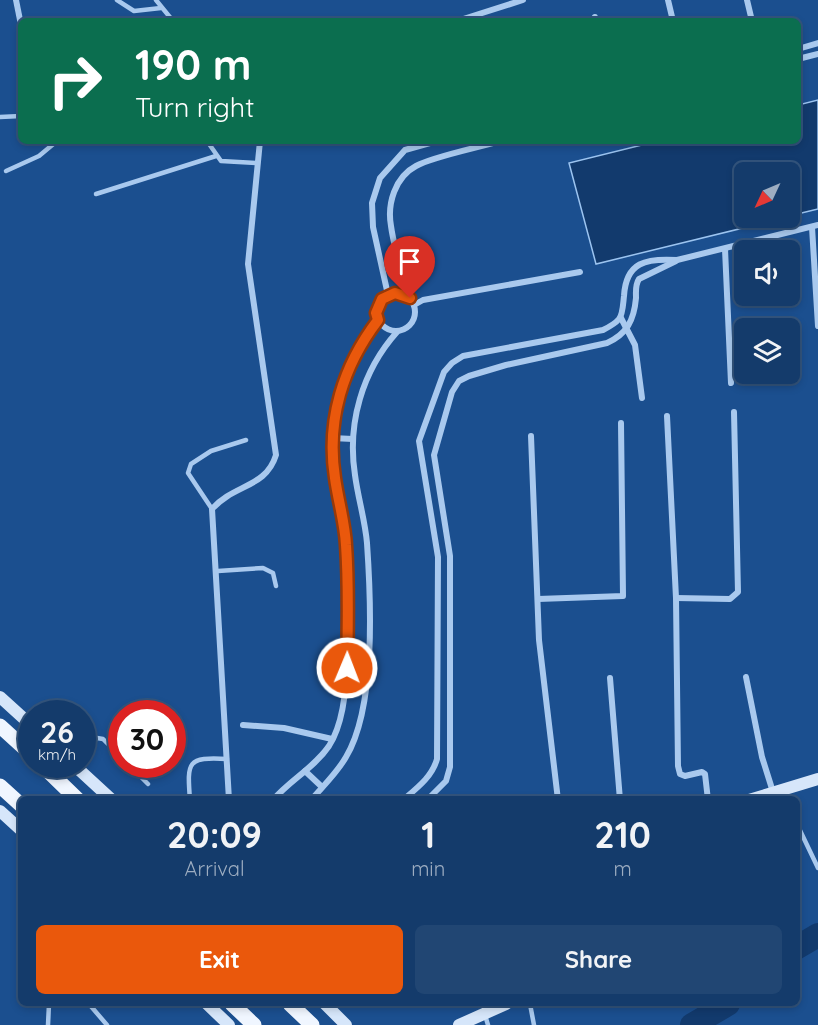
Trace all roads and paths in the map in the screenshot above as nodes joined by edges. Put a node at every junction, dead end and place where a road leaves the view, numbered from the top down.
1 (16, 0) edge
2 (117, 0) edge
3 (156, 0) edge
4 (523, 0) edge
5 (668, 0) edge
6 (747, 0) edge
7 (161, 8) junction
8 (20, 18) edge
9 (171, 18) edge
10 (466, 18) edge
11 (673, 18) edge
12 (751, 18) edge
13 (818, 43) edge
14 (801, 48) edge
15 (818, 54) edge
16 (801, 58) edge
17 (18, 116) edge
18 (0, 117) edge
19 (53, 144) edge
20 (209, 144) edge
21 (260, 144) edge
22 (426, 144) edge
23 (490, 144) edge
24 (216, 156) junction
25 (258, 163) junction
26 (6, 171) dead end
27 (96, 194) dead end
28 (815, 226) edge
29 (725, 249) junction
30 (677, 260) junction
31 (580, 272) dead end
32 (388, 294) junction
33 (403, 294) junction
34 (414, 304) junction
35 (621, 318) junction
36 (378, 320) junction
37 (818, 327) edge
38 (628, 330) junction
39 (396, 332) junction
40 (504, 349) junction
41 (506, 365) junction
42 (731, 383) dead end
43 (642, 398) dead end
44 (734, 412) dead end
45 (667, 416) dead end
46 (621, 423) dead end
47 (531, 436) dead end
48 (332, 438) junction
49 (353, 439) junction
50 (246, 440) dead end
51 (212, 509) junction
52 (444, 514) junction
53 (433, 515) junction
54 (218, 571) junction
55 (276, 586) dead end
56 (676, 598) junction
57 (538, 599) junction
58 (347, 668) junction
59 (368, 669) junction
60 (746, 677) dead end
61 (610, 678) dead end
62 (0, 697) edge
63 (18, 713) edge
64 (243, 725) dead end
65 (0, 726) edge
66 (439, 736) junction
67 (451, 736) junction
68 (332, 739) junction
69 (18, 742) edge
70 (227, 759) junction
71 (305, 771) junction
72 (55, 778) edge
73 (91, 778) edge
74 (142, 778) edge
75 (818, 779) edge
76 (148, 784) dead end
77 (0, 786) edge
78 (322, 787) junction
79 (780, 794) edge
80 (74, 796) edge
81 (108, 796) edge
82 (190, 796) edge
83 (229, 796) edge
84 (276, 796) edge
85 (314, 796) edge
86 (408, 796) edge
87 (431, 796) edge
88 (558, 796) edge
89 (620, 796) edge
90 (708, 796) edge
91 (18, 802) edge
92 (0, 811) edge
93 (18, 827) edge
94 (800, 830) edge
95 (818, 868) edge
96 (49, 1006) edge
97 (91, 1006) edge
98 (209, 1006) edge
99 (234, 1006) edge
100 (292, 1006) edge
101 (327, 1006) edge
102 (530, 1006) edge
103 (486, 1009) edge
104 (48, 1025) edge
105 (107, 1025) edge
106 (229, 1025) edge
107 (254, 1025) edge
108 (312, 1025) edge
109 (346, 1025) edge
110 (459, 1025) edge
111 (488, 1025) edge
112 (534, 1025) edge

1 - 8 street
2 - 7 lane
3 - 7 lane
4 - 10 street
5 - 11 street
6 - 12 street
7 - 9 lane
13 - 14 street
15 - 16 street
17 - 18 lane
19 - 26 lane
20 - 24 lane
21 - 25 street
22 - 32 street
23 - 33 street
24 - 25 lane
24 - 27 lane
25 - 51 street
28 - 29 street
28 - 37 street
29 - 30 street
29 - 42 street
30 - 35 street
30 - 38 street
31 - 34 street
32 - 33 street
32 - 36 street
33 - 34 street
34 - 39 street
35 - 38 street
35 - 40 street
36 - 39 street
36 - 48 street
38 - 41 street
38 - 43 street
39 - 49 street
40 - 41 street
40 - 53 street
41 - 52 street
44 - 56 street
45 - 56 street
46 - 57 street
47 - 57 street
48 - 49 street
48 - 58 street
49 - 59 street
50 - 51 lane
51 - 54 street
52 - 53 street
52 - 67 street
53 - 66 street
54 - 55 lane
54 - 70 street
56 - 90 street
57 - 88 street
58 - 59 street
58 - 68 street
59 - 78 street
60 - 79 street
61 - 89 street
62 - 63 main road
64 - 68 street
65 - 69 main road
66 - 67 street
66 - 86 street
67 - 87 street
68 - 71 street
70 - 82 lane
70 - 83 street
71 - 78 street
71 - 84 street
72 - 80 main road
73 - 81 main road
74 - 76 lane
75 - 79 main road
77 - 91 main road
78 - 85 street
92 - 93 main road
94 - 95 lane
96 - 104 lane
97 - 105 lane
98 - 106 main road
99 - 107 main road
100 - 108 main road
101 - 109 main road
102 - 112 lane
103 - 110 main road
103 - 111 lane

